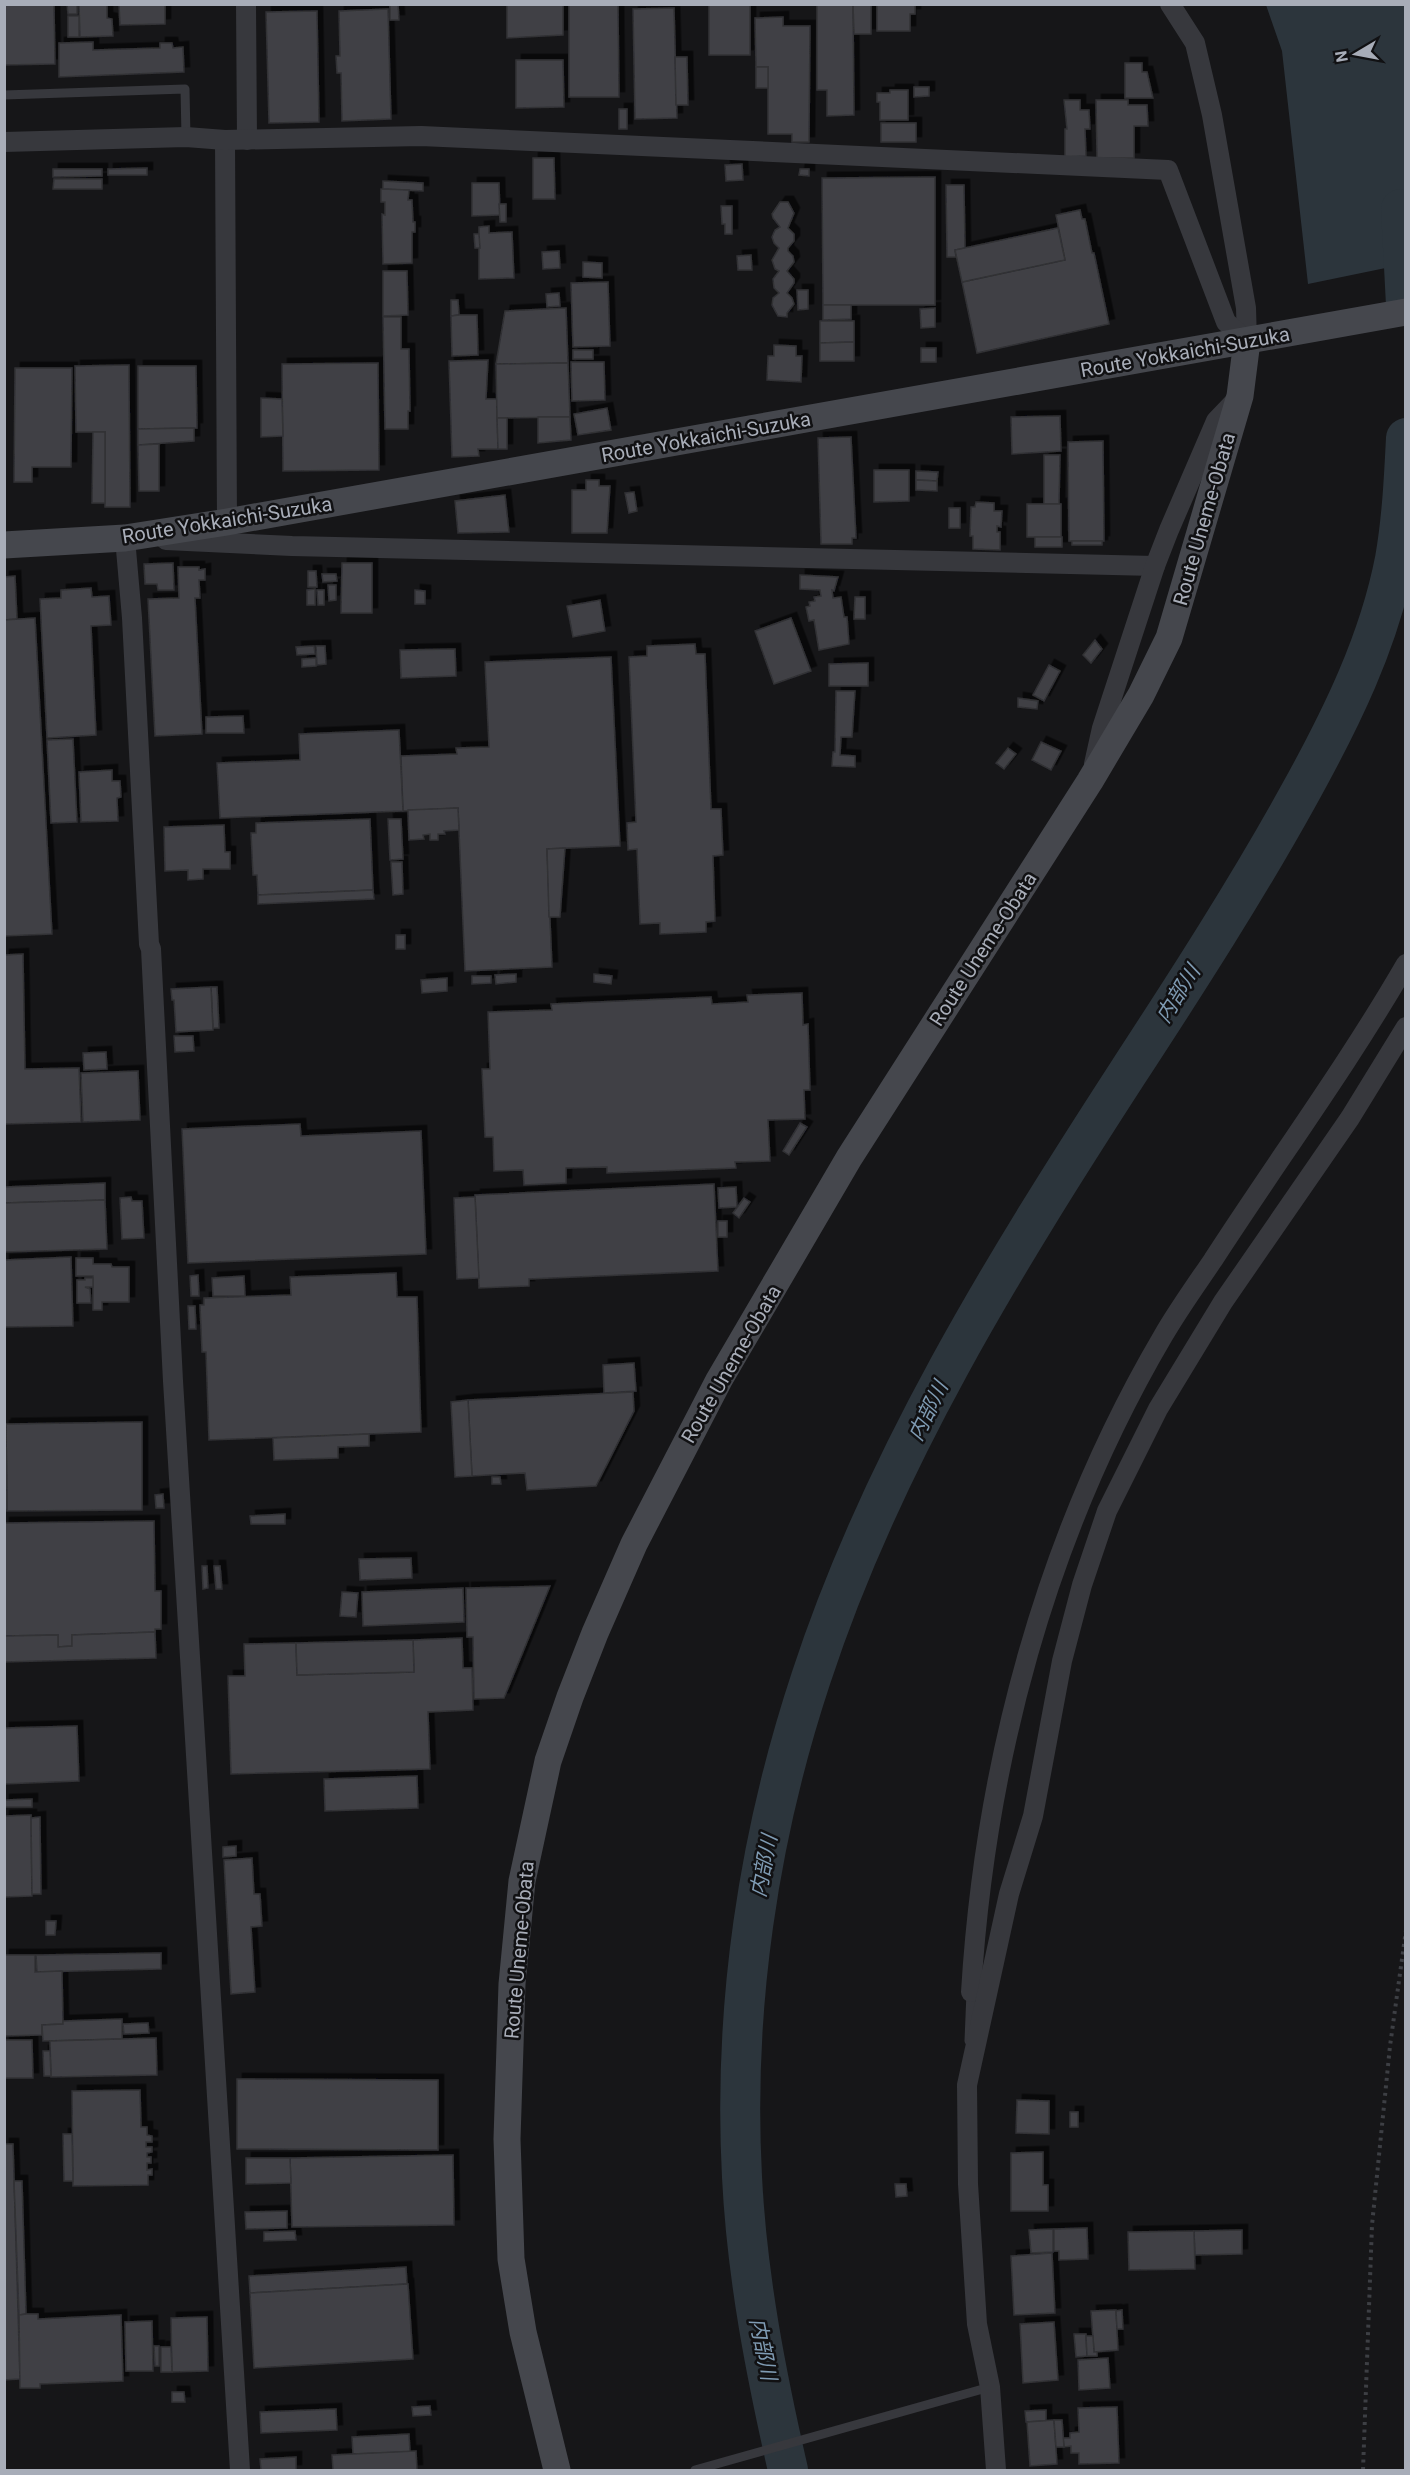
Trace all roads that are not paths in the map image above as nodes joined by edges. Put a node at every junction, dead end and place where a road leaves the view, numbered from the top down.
1 (246, 4) edge
2 (1170, 4) edge
3 (4, 95) edge
4 (186, 138) junction
5 (225, 140) junction
6 (247, 140) junction
7 (4, 142) edge
8 (1406, 312) edge
9 (1247, 341) junction
10 (1240, 396) junction
11 (227, 522) junction
12 (125, 538) junction
13 (4, 545) edge
14 (1155, 566) junction
15 (1090, 781) junction
16 (1406, 964) edge
17 (1406, 1027) edge
18 (970, 1992) joint
19 (967, 2085) junction
20 (982, 2389) junction
21 (240, 2470) edge
22 (557, 2470) edge
23 (695, 2470) edge
24 (996, 2470) edge

1 - 6 street
2 - 9 street
3 - 4 lane
4 - 5 street
4 - 7 street
5 - 6 street
5 - 11 street
6 - 9 street
8 - 9 main road, Route Yokkaichi-Suzuka
9 - 10 main road, Route Uneme-Obata
9 - 11 main road, Route Yokkaichi-Suzuka
10 - 14 street
10 - 15 main road, Route Uneme-Obata
11 - 12 main road, Route Yokkaichi-Suzuka
12 - 13 main road, Route Yokkaichi-Suzuka
12 - 14 street
12 - 21 street
14 - 15 street
15 - 22 main road, Route Uneme-Obata
16 - 18 street
17 - 19 street
18 - 19 lane
19 - 20 street
20 - 23 lane
20 - 24 street

